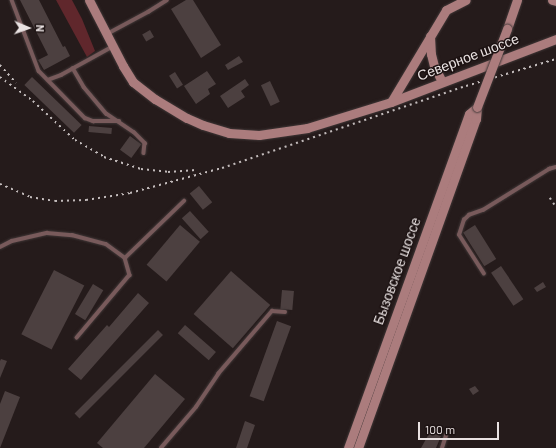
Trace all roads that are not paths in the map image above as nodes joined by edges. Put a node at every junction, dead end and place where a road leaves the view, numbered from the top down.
1 (12, 0) edge
2 (89, 0) edge
3 (167, 0) edge
4 (466, 0) edge
5 (517, 0) edge
6 (552, 0) edge
7 (556, 1) edge
8 (107, 34) junction
9 (430, 36) junction
10 (556, 39) edge
11 (113, 46) junction
12 (73, 68) junction
13 (48, 80) junction
14 (442, 82) junction
15 (391, 102) junction
16 (477, 107) junction
17 (119, 121) junction
18 (144, 153) dead end
19 (556, 167) edge
20 (184, 201) dead end
21 (0, 246) edge
22 (125, 258) junction
23 (484, 274) dead end
24 (285, 312) dead end
25 (77, 338) dead end
26 (446, 436) dead end
27 (161, 448) edge
28 (348, 448) edge
29 (358, 448) edge
30 (442, 448) edge

1 - 13 lane
2 - 8 main road, Северное шоссе
3 - 8 lane
4 - 9 main road
5 - 16 main road, Бызовское шоссе, bridge
6 - 7 main road
8 - 11 main road, Северное шоссе
9 - 14 main road
9 - 15 main road
10 - 14 main road, Северное шоссе
11 - 12 lane
11 - 15 main road, Северное шоссе
12 - 13 lane
12 - 17 lane
13 - 17 lane
14 - 15 main road, Северное шоссе
16 - 28 main road, Бызовское шоссе
16 - 29 main road, Бызовское шоссе
17 - 18 lane
19 - 23 lane
20 - 22 lane
21 - 22 lane
22 - 25 lane
24 - 27 lane
26 - 30 lane

